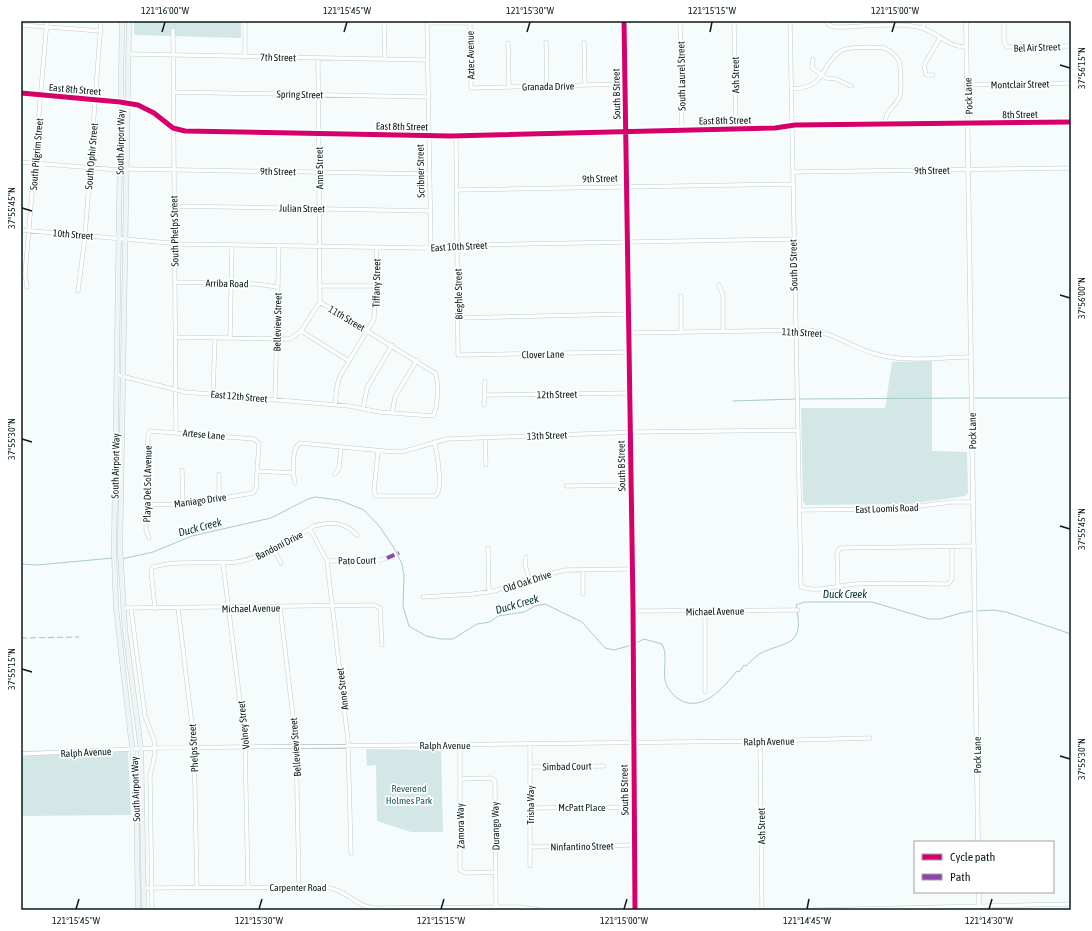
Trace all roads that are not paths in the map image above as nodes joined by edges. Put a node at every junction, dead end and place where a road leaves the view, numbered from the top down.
1 (47, 21) edge
2 (101, 21) edge
3 (122, 21) edge
4 (129, 21) edge
5 (245, 21) edge
6 (384, 21) edge
7 (624, 21) edge
8 (630, 21) edge
9 (680, 21) edge
10 (734, 21) edge
11 (790, 21) edge
12 (925, 21) edge
13 (966, 21) edge
14 (1004, 21) edge
15 (427, 22) edge
16 (828, 23) edge
17 (21, 24) edge
18 (46, 27) junction
19 (923, 28) junction
20 (173, 30) dead end
21 (100, 31) junction
22 (940, 38) junction
23 (546, 42) dead end
24 (584, 42) dead end
25 (508, 43) dead end
26 (1071, 46) edge
27 (966, 47) junction
28 (128, 54) junction
29 (172, 55) junction
30 (245, 57) junction
31 (318, 58) junction
32 (385, 59) junction
33 (813, 59) dead end
34 (428, 60) junction
35 (822, 75) junction
36 (933, 75) dead end
37 (1071, 83) edge
38 (624, 84) junction
39 (585, 85) junction
40 (968, 85) junction
41 (547, 86) junction
42 (851, 86) dead end
43 (509, 87) junction
44 (471, 88) joint
45 (791, 89) junction
46 (173, 92) junction
47 (21, 93) edge
48 (41, 95) junction
49 (318, 95) junction
50 (428, 97) junction
51 (96, 99) junction
52 (120, 102) junction
53 (126, 103) junction
54 (1071, 122) edge
55 (886, 124) junction
56 (969, 124) junction
57 (792, 126) junction
58 (173, 128) junction
59 (736, 129) junction
60 (682, 130) junction
61 (625, 131) junction
62 (319, 134) junction
63 (429, 136) junction
64 (456, 136) junction
65 (21, 162) edge
66 (35, 163) junction
67 (90, 168) junction
68 (1071, 168) edge
69 (126, 169) junction
70 (119, 170) junction
71 (173, 170) junction
72 (969, 170) junction
73 (320, 172) junction
74 (793, 172) junction
75 (429, 174) junction
76 (792, 184) junction
77 (626, 187) junction
78 (456, 190) junction
79 (174, 206) junction
80 (320, 209) junction
81 (430, 211) junction
82 (21, 230) edge
83 (29, 231) junction
84 (85, 236) junction
85 (118, 238) junction
86 (125, 238) junction
87 (793, 239) junction
88 (627, 242) junction
89 (174, 243) junction
90 (232, 245) junction
91 (279, 245) junction
92 (320, 246) junction
93 (458, 246) junction
94 (376, 247) junction
95 (431, 248) junction
96 (175, 282) junction
97 (232, 283) junction
98 (320, 286) junction
99 (376, 286) junction
100 (719, 286) dead end
101 (27, 287) dead end
102 (278, 287) junction
103 (78, 291) dead end
104 (681, 296) dead end
105 (320, 302) junction
106 (628, 314) junction
107 (458, 318) junction
108 (368, 330) junction
109 (795, 330) junction
110 (723, 331) junction
111 (301, 332) junction
112 (681, 332) junction
113 (628, 333) junction
114 (176, 337) junction
115 (215, 338) junction
116 (230, 338) junction
117 (277, 339) junction
118 (392, 345) junction
119 (629, 352) junction
120 (458, 355) joint
121 (971, 357) junction
122 (417, 360) junction
123 (349, 361) junction
124 (117, 375) junction
125 (123, 376) junction
126 (485, 381) dead end
127 (176, 390) junction
128 (629, 393) junction
129 (213, 394) junction
130 (485, 395) junction
131 (275, 400) junction
132 (335, 405) junction
133 (484, 405) dead end
134 (363, 409) junction
135 (392, 413) junction
136 (798, 430) junction
137 (150, 431) joint
138 (176, 432) junction
139 (630, 434) junction
140 (485, 438) junction
141 (434, 442) junction
142 (341, 447) junction
143 (378, 451) junction
144 (486, 465) dead end
145 (182, 470) dead end
146 (258, 471) junction
147 (293, 473) junction
148 (219, 474) dead end
149 (335, 474) dead end
150 (296, 483) dead end
151 (630, 485) junction
152 (566, 486) dead end
153 (219, 498) junction
154 (973, 502) junction
155 (183, 504) junction
156 (146, 505) junction
157 (800, 510) junction
158 (310, 529) junction
159 (357, 535) dead end
160 (149, 538) dead end
161 (974, 546) junction
162 (952, 547) junction
163 (273, 548) junction
164 (488, 548) dead end
165 (526, 557) dead end
166 (387, 558) dead end
167 (326, 561) junction
168 (223, 563) junction
169 (281, 563) dead end
170 (632, 569) junction
171 (584, 570) junction
172 (529, 579) junction
173 (838, 587) junction
174 (488, 592) junction
175 (583, 594) dead end
176 (423, 597) dead end
177 (280, 607) junction
178 (332, 607) junction
179 (124, 608) junction
180 (178, 608) junction
181 (230, 608) junction
182 (131, 609) junction
183 (155, 609) junction
184 (798, 610) dead end
185 (632, 611) junction
186 (705, 611) junction
187 (382, 645) dead end
188 (706, 692) dead end
189 (870, 738) dead end
190 (760, 741) junction
191 (633, 743) junction
192 (530, 744) junction
193 (460, 745) junction
194 (348, 746) junction
195 (246, 747) junction
196 (297, 747) junction
197 (155, 748) junction
198 (194, 748) junction
199 (134, 749) junction
200 (141, 749) junction
201 (21, 754) edge
202 (604, 766) dead end
203 (530, 767) junction
204 (460, 779) junction
205 (633, 807) junction
206 (530, 808) junction
207 (978, 841) edge
208 (634, 845) junction
209 (530, 847) junction
210 (350, 853) dead end
211 (530, 866) dead end
212 (495, 872) junction
213 (299, 887) junction
214 (144, 888) junction
215 (196, 888) junction
216 (248, 888) junction
217 (152, 889) junction
218 (979, 893) edge
219 (1071, 904) edge
220 (496, 907) junction
221 (979, 908) edge
222 (138, 910) edge
223 (144, 910) edge
224 (152, 910) edge
225 (542, 910) edge
226 (635, 910) edge
227 (762, 910) edge
228 (814, 910) edge

1 - 18 street, South Pilgrim Street
2 - 21 street, South Ophir Street
3 - 52 main road, South Airport Way
4 - 28 main road, South Airport Way
5 - 30 street
6 - 32 street
7 - 8 street
7 - 38 street, South B Street
9 - 60 street, South Laurel Street
10 - 59 street, Ash Street
11 - 45 street, South D Street
12 - 19 street
13 - 27 street, Pock Lane
14 - 26 street, Bel Air Street
15 - 34 street, Scribner Street
15 - 44 street, Aztec Avenue
16 - 19 street
17 - 18 street
18 - 21 street
18 - 48 street, South Pilgrim Street
19 - 22 street
20 - 29 street, South Phelps Street
21 - 51 street, South Ophir Street
22 - 27 street
22 - 36 street
23 - 41 street
24 - 39 street
25 - 43 street
27 - 40 street, Pock Lane
28 - 29 street, 7th Street
28 - 53 main road, South Airport Way
29 - 30 street, 7th Street
29 - 46 street, South Phelps Street
30 - 31 street, 7th Street
31 - 32 street, 7th Street
31 - 49 street, Anne Street
32 - 34 street, 7th Street
33 - 35 street
34 - 50 street, Scribner Street
35 - 42 street
35 - 45 street
35 - 55 street
37 - 40 street, Montclair Street
38 - 39 street, Granada Drive
38 - 61 street, South B Street
39 - 41 street, Granada Drive
40 - 56 street, Pock Lane
41 - 43 street, Granada Drive
43 - 44 street, Granada Drive
45 - 57 street, South D Street
46 - 49 street, Spring Street
46 - 58 street, South Phelps Street
47 - 48 street, East 8th Street
48 - 51 street, East 8th Street
48 - 66 street, South Pilgrim Street
49 - 50 street, Spring Street
49 - 62 street, Anne Street
50 - 63 street, Scribner Street
51 - 52 street, East 8th Street
51 - 67 street, South Ophir Street
52 - 53 street, East 8th Street
52 - 70 main road, South Airport Way
53 - 58 street, East 8th Street
53 - 69 main road, South Airport Way
54 - 56 street, 8th Street
55 - 56 street, East 8th Street
55 - 57 street, East 8th Street
56 - 72 street, Pock Lane
57 - 59 street, East 8th Street
57 - 74 street, South D Street
58 - 62 street, East 8th Street
58 - 71 street, South Phelps Street
59 - 60 street, East 8th Street
60 - 61 street, East 8th Street
61 - 64 street, East 8th Street
61 - 77 street, South B Street
62 - 63 street, East 8th Street
62 - 73 street, Anne Street
63 - 64 street, East 8th Street
63 - 75 street, Scribner Street
64 - 78 street, Bieghle Street
65 - 66 street
66 - 67 street
66 - 83 street, South Pilgrim Street
67 - 70 street
67 - 84 street, South Ophir Street
68 - 72 street, 9th Street
69 - 71 street, 9th Street
69 - 86 main road, South Airport Way
70 - 85 main road, South Airport Way
71 - 73 street, 9th Street
71 - 79 street, South Phelps Street
72 - 74 street, 9th Street
72 - 121 street, Pock Lane
73 - 75 street, 9th Street
73 - 80 street, Anne Street
74 - 76 street, South D Street
75 - 81 street, Scribner Street
76 - 77 street, 9th Street
76 - 87 street, South D Street
77 - 78 street, 9th Street
77 - 88 street, South B Street
78 - 93 street, Bieghle Street
79 - 80 street, Julian Street
79 - 89 street, South Phelps Street
80 - 81 street, Julian Street
80 - 92 street, Anne Street
81 - 95 street, Scribner Street
82 - 83 street, 10th Street
83 - 84 street, 10th Street
83 - 101 street, South Pilgrim Street
84 - 85 street, 10th Street
84 - 103 street, South Ophir Street
85 - 86 street, 10th Street
85 - 124 main road, South Airport Way
86 - 89 street, East 10th Street
86 - 125 main road, South Airport Way
87 - 88 street, East 10th Street
87 - 109 street, South D Street
88 - 93 street, East 10th Street
88 - 106 street, South B Street
89 - 90 street, East 10th Street
89 - 96 street, South Phelps Street
90 - 91 street, East 10th Street
90 - 97 street
91 - 92 street, East 10th Street
91 - 102 street, Belleview Street
92 - 94 street, East 10th Street
92 - 98 street, Anne Street
93 - 95 street, East 10th Street
93 - 107 street, Bieghle Street
94 - 95 street, East 10th Street
94 - 99 street, Tiffany Street
96 - 97 street, Arriba Road
96 - 114 street, South Phelps Street
97 - 102 street, Arriba Road
97 - 116 street
98 - 99 street
98 - 105 street, Anne Street
99 - 108 street, Tiffany Street
100 - 110 street
102 - 117 street, Belleview Street
104 - 112 street
105 - 108 street, 11th Street
105 - 111 street, 11th Street
106 - 107 street
106 - 113 street, South B Street
107 - 120 street, Bieghle Street
108 - 118 street, 11th Street
108 - 123 street, Tiffany Street
109 - 110 street, 11th Street
109 - 121 street, 11th Street
109 - 136 street, South D Street
110 - 112 street, 11th Street
111 - 117 street
111 - 123 street
112 - 113 street, 11th Street
113 - 119 street, South B Street
114 - 115 street
114 - 127 street, South Phelps Street
115 - 116 street
115 - 129 street
116 - 117 street
117 - 131 street, Belleview Street
118 - 122 street, 11th Street
118 - 134 street
119 - 120 street, Clover Lane
119 - 128 street, South B Street
121 - 154 street, Pock Lane
122 - 135 street
122 - 135 street, 11th Street
123 - 132 street, Tiffany Street
124 - 125 street, East 12th Street
124 - 199 main road, South Airport Way
125 - 127 street, East 12th Street
125 - 179 main road, South Airport Way
126 - 130 street
127 - 129 street, East 12th Street
127 - 138 street, South Phelps Street
128 - 130 street, 12th Street
128 - 139 street, South B Street
129 - 131 street, East 12th Street
130 - 133 street
131 - 132 street, East 12th Street
132 - 134 street, East 12th Street
134 - 135 street
136 - 139 street, 13th Street
136 - 157 street, South D Street
137 - 138 street, Artese Lane
137 - 156 street, Playa Del Sol Avenue
138 - 146 street, Artese Lane
139 - 140 street, 13th Street
139 - 151 street, South B Street
140 - 141 street, 13th Street
140 - 144 street
141 - 143 street, 13th Street
141 - 143 street
142 - 143 street, 13th Street
142 - 147 street, 13th Street
142 - 149 street
145 - 155 street
146 - 147 street
146 - 153 street, Maniago Drive
147 - 150 street
148 - 153 street
151 - 152 street
151 - 170 street, South B Street
153 - 155 street, Maniago Drive
154 - 157 street, East Loomis Road
154 - 161 street, Pock Lane
155 - 156 street, Maniago Drive
156 - 160 street, Playa Del Sol Avenue
157 - 173 street, South D Street
158 - 159 street, Bandoni Drive
158 - 163 street, Bandoni Drive
158 - 167 street, Anne Street
161 - 162 street
161 - 207 street, Pock Lane
162 - 173 street
162 - 173 street
163 - 168 street, Bandoni Drive
163 - 169 street
164 - 174 street
165 - 172 street
166 - 167 street, Pato Court
167 - 178 street, Anne Street
168 - 181 street, Volney Street
168 - 183 street, Bandoni Drive
170 - 171 street, Old Oak Drive
170 - 185 street, South B Street
171 - 172 street, Old Oak Drive
171 - 175 street
172 - 174 street, Old Oak Drive
174 - 176 street, Old Oak Drive
177 - 178 street, Michael Avenue
177 - 181 street, Michael Avenue
177 - 196 street, Belleview Street
178 - 187 street, Michael Avenue
178 - 194 street, Anne Street
179 - 182 street, Michael Avenue
179 - 200 main road, South Airport Way
180 - 181 street, Michael Avenue
180 - 183 street, Michael Avenue
180 - 198 street, Phelps Street
181 - 195 street, Volney Street
182 - 183 street, Michael Avenue
182 - 197 street
184 - 186 street, Michael Avenue
185 - 186 street, Michael Avenue
185 - 191 street, South B Street
186 - 188 street
189 - 190 street, Ralph Avenue
190 - 191 street, Ralph Avenue
190 - 227 street, Ash Street
191 - 192 street, Ralph Avenue
191 - 205 street, South B Street
192 - 193 street, Ralph Avenue
192 - 203 street, Trisha Way
193 - 194 street, Ralph Avenue
193 - 204 street, Zamora Way
194 - 196 street, Ralph Avenue
194 - 210 street, Anne Street
195 - 196 street, Ralph Avenue
195 - 198 street, Ralph Avenue
195 - 216 street, Volney Street
196 - 213 street, Belleview Street
197 - 198 street, Ralph Avenue
197 - 200 street, Ralph Avenue
197 - 217 street
198 - 215 street, Phelps Street
199 - 200 street, Ralph Avenue
199 - 201 street, Ralph Avenue
199 - 222 main road, South Airport Way
200 - 214 main road, South Airport Way
202 - 203 street, Simbad Court
203 - 206 street, Trisha Way
204 - 212 street, Durango Way
204 - 212 street, Zamora Way
205 - 206 street, McPatt Place
205 - 208 street, South B Street
206 - 209 street, Trisha Way
208 - 209 street, Ninfantino Street
208 - 226 street, South B Street
209 - 211 street, Trisha Way
212 - 220 street, Durango Way
213 - 216 street, Carpenter Road
213 - 220 street, Carpenter Road
214 - 217 street, Carpenter Road
214 - 223 main road, South Airport Way
215 - 216 street, Carpenter Road
215 - 217 street, Carpenter Road
217 - 224 street
218 - 221 street
219 - 221 street
220 - 225 street, Carpenter Road
221 - 228 street

